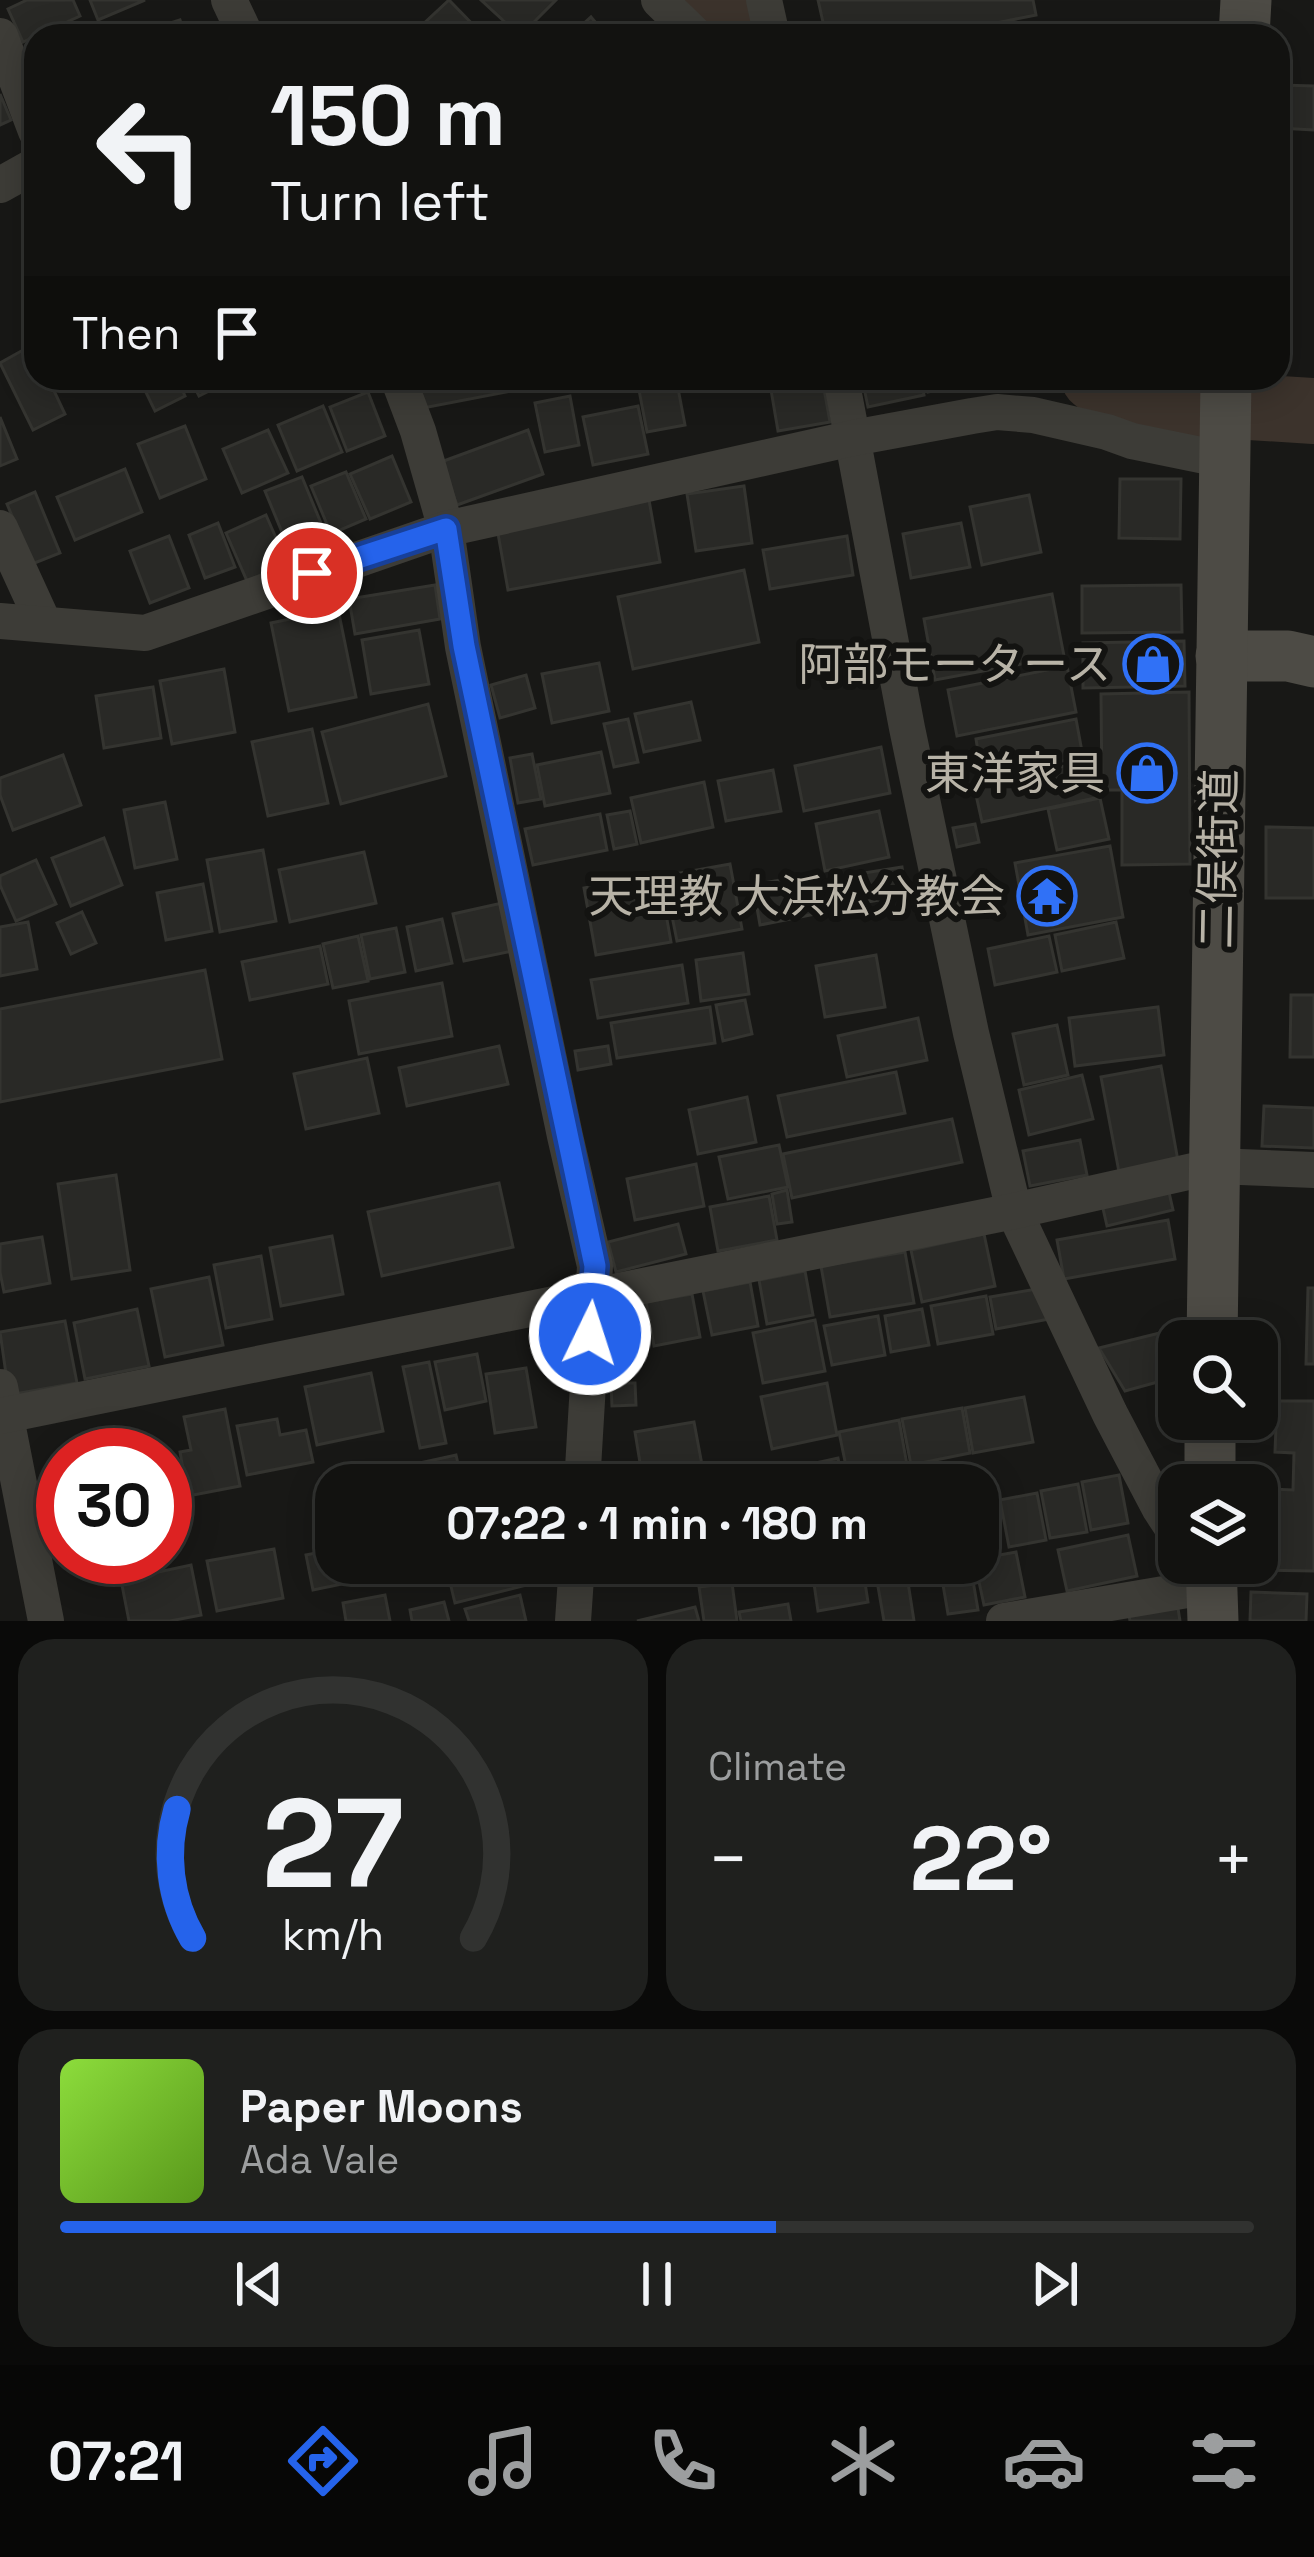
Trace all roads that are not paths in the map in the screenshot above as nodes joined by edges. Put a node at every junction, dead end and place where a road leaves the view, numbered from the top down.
1 (659, 0) edge
2 (684, 24) edge
3 (0, 36) edge
4 (24, 99) edge
5 (403, 390) edge
6 (843, 390) edge
7 (1226, 390) edge
8 (853, 438) junction
9 (1224, 444) junction
10 (0, 528) edge
11 (446, 529) junction
12 (0, 621) edge
13 (44, 624) junction
14 (1222, 656) junction
15 (1314, 662) edge
16 (1215, 1166) junction
17 (1314, 1170) edge
18 (1014, 1211) junction
19 (592, 1294) junction
20 (1212, 1320) edge
21 (2, 1406) edge
22 (583, 1464) edge
23 (1158, 1505) edge
24 (576, 1584) edge
25 (1203, 1584) edge
26 (46, 1621) edge
27 (573, 1621) edge
28 (1004, 1621) edge

1 - 2 street
3 - 4 street
5 - 11 street
6 - 8 street
7 - 9 street, 二俣街道
8 - 9 street
8 - 11 street
8 - 18 street
9 - 14 street, 二俣街道
10 - 13 street
11 - 13 street
11 - 19 street
12 - 13 street
14 - 15 street
14 - 16 street, 二俣街道
16 - 17 street
16 - 18 street
16 - 20 street, 二俣街道
18 - 19 street
18 - 23 street
19 - 21 street
19 - 22 street
21 - 26 street
24 - 27 street
25 - 28 street

